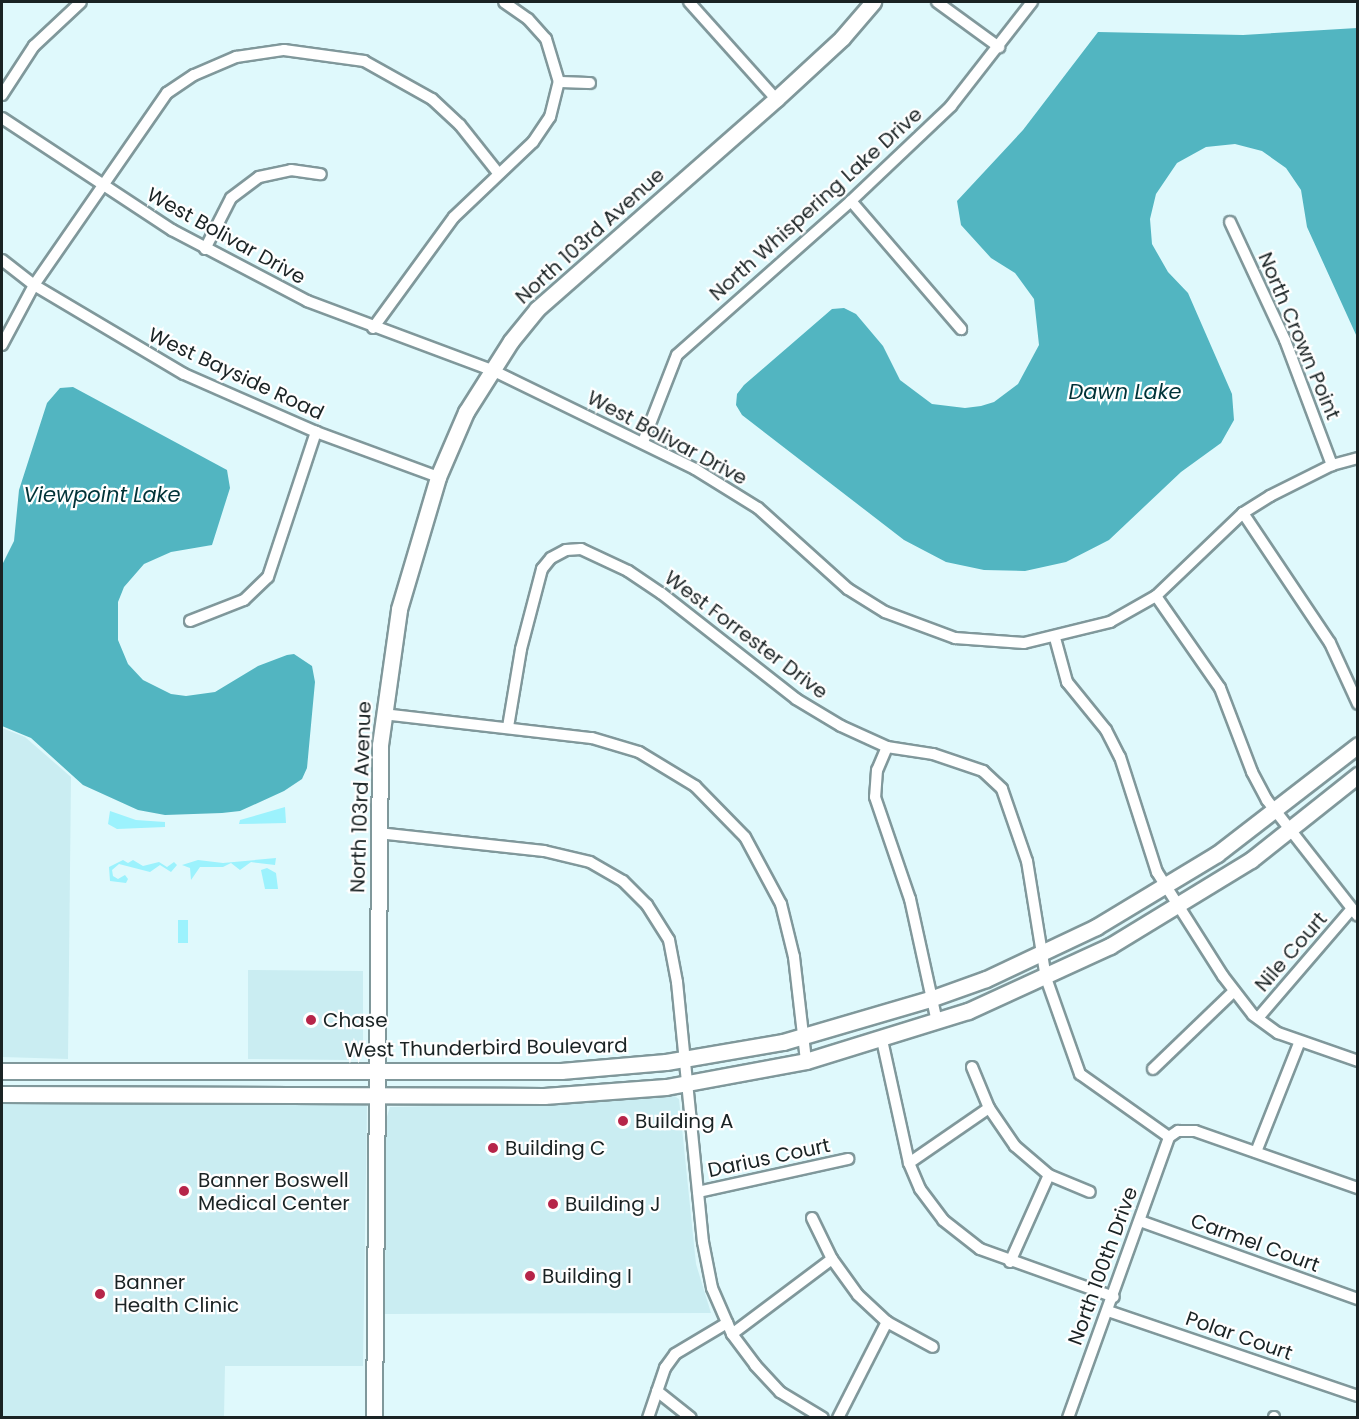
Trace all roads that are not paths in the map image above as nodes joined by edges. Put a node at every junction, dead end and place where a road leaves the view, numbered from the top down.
1 (81, 2) edge
2 (504, 2) edge
3 (873, 2) edge
4 (937, 2) edge
5 (1032, 2) edge
6 (694, 3) edge
7 (999, 47) junction
8 (559, 82) junction
9 (590, 82) dead end
10 (2, 95) edge
11 (776, 99) junction
12 (2, 118) edge
13 (498, 173) junction
14 (321, 174) dead end
15 (100, 186) junction
16 (851, 201) junction
17 (1230, 222) dead end
18 (206, 249) junction
19 (2, 260) edge
20 (34, 285) junction
21 (374, 328) junction
22 (961, 328) dead end
23 (2, 345) edge
24 (492, 370) junction
25 (316, 432) junction
26 (643, 442) junction
27 (1358, 458) edge
28 (1332, 465) junction
29 (438, 477) junction
30 (1243, 513) junction
31 (1156, 596) junction
32 (190, 621) dead end
33 (1055, 638) junction
34 (1358, 704) edge
35 (383, 714) junction
36 (508, 727) junction
37 (1358, 745) edge
38 (887, 747) junction
39 (1358, 775) edge
40 (1276, 811) junction
41 (1289, 830) junction
42 (378, 833) junction
43 (1165, 888) junction
44 (1177, 908) junction
45 (1354, 913) edge
46 (1041, 954) junction
47 (1046, 978) junction
48 (1234, 991) junction
49 (930, 999) junction
50 (1258, 1018) junction
51 (937, 1022) junction
52 (803, 1037) junction
53 (882, 1040) junction
54 (1300, 1041) junction
55 (685, 1060) junction
56 (1358, 1060) edge
57 (806, 1061) junction
58 (972, 1067) dead end
59 (1153, 1069) dead end
60 (584, 1070) junction
61 (2, 1071) edge
62 (236, 1072) junction
63 (377, 1072) junction
64 (687, 1084) junction
65 (2, 1094) edge
66 (585, 1094) junction
67 (235, 1095) junction
68 (377, 1095) junction
69 (989, 1108) junction
70 (1173, 1134) junction
71 (1256, 1152) junction
72 (848, 1159) dead end
73 (909, 1163) junction
74 (1049, 1175) junction
75 (1357, 1186) edge
76 (698, 1192) junction
77 (1090, 1192) dead end
78 (812, 1218) dead end
79 (1140, 1221) junction
80 (832, 1259) junction
81 (1010, 1262) junction
82 (1114, 1297) junction
83 (1358, 1299) edge
84 (1108, 1311) junction
85 (887, 1322) junction
86 (727, 1323) junction
87 (732, 1334) junction
88 (933, 1347) dead end
89 (657, 1391) junction
90 (1358, 1396) edge
91 (374, 1418) edge
92 (648, 1418) edge
93 (691, 1418) edge
94 (823, 1418) edge
95 (838, 1418) edge
96 (1068, 1418) edge

1 - 10 street
2 - 8 street
3 - 11 street, North 103rd Avenue
4 - 7 street
5 - 7 street, North Whispering Lake Drive
6 - 11 street
7 - 16 street, North Whispering Lake Drive
8 - 9 street
8 - 13 street
11 - 24 street, North 103rd Avenue
12 - 15 street, West Bolivar Drive
13 - 15 street
13 - 21 street
14 - 18 street
15 - 18 street, West Bolivar Drive
15 - 20 street
16 - 22 street
16 - 26 street, North Whispering Lake Drive
17 - 28 street, North Crown Point
18 - 21 street, West Bolivar Drive
19 - 20 street, West Bayside Road
20 - 23 street
20 - 25 street, West Bayside Road
21 - 24 street, West Bolivar Drive
24 - 26 street, West Bolivar Drive
24 - 29 street, North 103rd Avenue
25 - 29 street, West Bayside Road
25 - 32 street
26 - 33 street, West Bolivar Drive
27 - 28 street, West Bolivar Drive
28 - 30 street, West Bolivar Drive
29 - 35 street, North 103rd Avenue
30 - 31 street, West Bolivar Drive
30 - 34 street
31 - 33 street, West Bolivar Drive
31 - 40 street
33 - 43 street
35 - 36 street
35 - 42 street, North 103rd Avenue
36 - 38 street, West Forrester Drive
36 - 52 street
37 - 40 street, West Thunderbird Boulevard
38 - 46 street, West Forrester Drive
38 - 49 street
39 - 41 street
40 - 41 street
40 - 43 street, West Thunderbird Boulevard
41 - 44 street
41 - 45 street
42 - 55 street
42 - 63 street, North 103rd Avenue
43 - 44 street
43 - 46 street, West Thunderbird Boulevard
44 - 47 street
44 - 48 street
45 - 50 street, Nile Court
46 - 47 street, West Forrester Drive
46 - 49 street, West Thunderbird Boulevard
47 - 51 street
47 - 70 street, West Forrester Drive
48 - 50 street
48 - 59 street
49 - 51 street
49 - 52 street, West Thunderbird Boulevard
50 - 54 street
51 - 53 street
52 - 55 street, West Thunderbird Boulevard
52 - 57 street
53 - 57 street
53 - 73 street
54 - 56 street
54 - 71 street
55 - 60 street, West Thunderbird Boulevard
55 - 64 street
57 - 64 street
58 - 69 street
60 - 63 street, West Thunderbird Boulevard
60 - 66 street
61 - 62 street, West Thunderbird Boulevard
62 - 63 street, West Thunderbird Boulevard
62 - 67 street
63 - 68 street, North 103rd Avenue
64 - 66 street
64 - 76 street
65 - 67 street
66 - 68 street
67 - 68 street
68 - 91 street, North 103rd Avenue
69 - 73 street
69 - 74 street
70 - 71 street
70 - 79 street, North 100th Drive
71 - 75 street
72 - 76 street, Darius Court
73 - 81 street
74 - 77 street
74 - 81 street
76 - 86 street
78 - 80 street
79 - 82 street, North 100th Drive
79 - 83 street, Carmel Court
80 - 85 street
80 - 87 street
81 - 82 street
82 - 84 street, North 100th Drive
84 - 90 street, Polar Court
84 - 96 street, North 100th Drive
85 - 88 street
85 - 95 street
86 - 87 street
86 - 89 street
87 - 94 street
89 - 92 street
89 - 93 street

